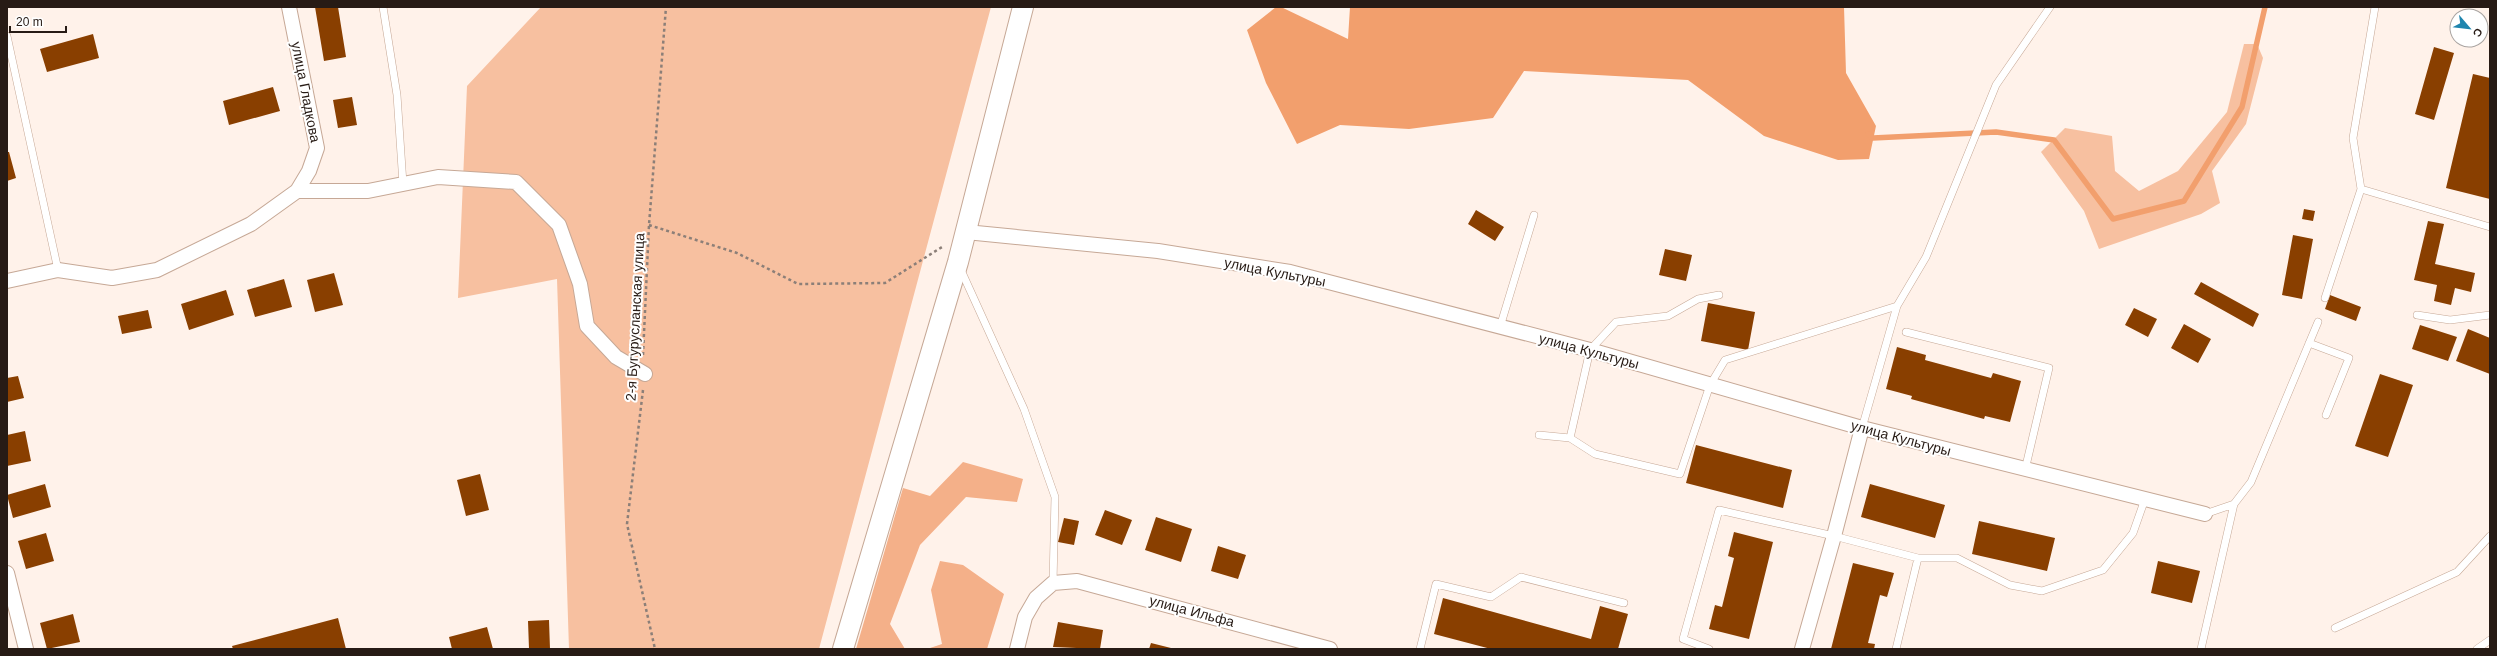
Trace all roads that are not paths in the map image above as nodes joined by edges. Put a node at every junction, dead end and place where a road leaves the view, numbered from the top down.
1 (290, 7) edge
2 (383, 7) edge
3 (1023, 7) edge
4 (2050, 7) edge
5 (2375, 7) edge
6 (7, 36) edge
7 (402, 184) junction
8 (2361, 189) junction
9 (296, 191) junction
10 (1534, 215) dead end
11 (2490, 227) edge
12 (966, 232) junction
13 (958, 262) junction
14 (58, 270) junction
15 (7, 281) edge
16 (1719, 296) dead end
17 (2325, 298) dead end
18 (1897, 306) junction
19 (2417, 315) dead end
20 (2490, 315) edge
21 (2318, 322) dead end
22 (1500, 327) junction
23 (1906, 332) dead end
24 (2309, 343) junction
25 (1590, 350) junction
26 (645, 374) road end
27 (1710, 385) junction
28 (2326, 415) dead end
29 (1862, 428) junction
30 (1539, 435) dead end
31 (1570, 438) junction
32 (2024, 470) junction
33 (2145, 499) junction
34 (2234, 504) junction
35 (2205, 514) joint
36 (1834, 536) junction
37 (2490, 536) edge
38 (1918, 558) junction
39 (7, 573) edge
40 (1053, 583) junction
41 (1624, 603) dead end
42 (2336, 628) dead end
43 (2490, 640) edge
44 (26, 649) edge
45 (843, 649) edge
46 (1018, 649) edge
47 (1330, 649) edge
48 (1420, 649) edge
49 (1709, 649) edge
50 (1802, 649) edge
51 (1896, 649) edge
52 (2201, 649) edge
53 (2477, 649) edge

1 - 9 street, улица Гладкова
2 - 7 lane
3 - 12 street
4 - 18 lane
5 - 8 lane
6 - 14 lane
7 - 9 street
7 - 26 street
8 - 11 lane
8 - 17 lane
9 - 14 street
10 - 22 lane
12 - 13 street
12 - 22 street, улица Культуры
13 - 40 lane
13 - 45 street
14 - 15 street
16 - 25 lane
18 - 27 lane
18 - 29 lane
19 - 20 lane
21 - 24 lane
22 - 25 street, улица Культуры
23 - 32 lane
24 - 28 lane
24 - 34 lane
25 - 27 street, улица Культуры
25 - 31 lane
27 - 29 street, улица Культуры
27 - 31 lane
29 - 32 street, улица Культуры
29 - 36 street
30 - 31 lane
32 - 33 street, улица Культуры
33 - 35 street, улица Культуры
33 - 38 lane
34 - 35 lane
34 - 52 lane
36 - 38 lane
36 - 49 lane
36 - 50 street
37 - 42 lane
38 - 51 lane
39 - 44 street
40 - 46 street
40 - 47 street, улица Ильфа
41 - 48 lane
43 - 53 lane

